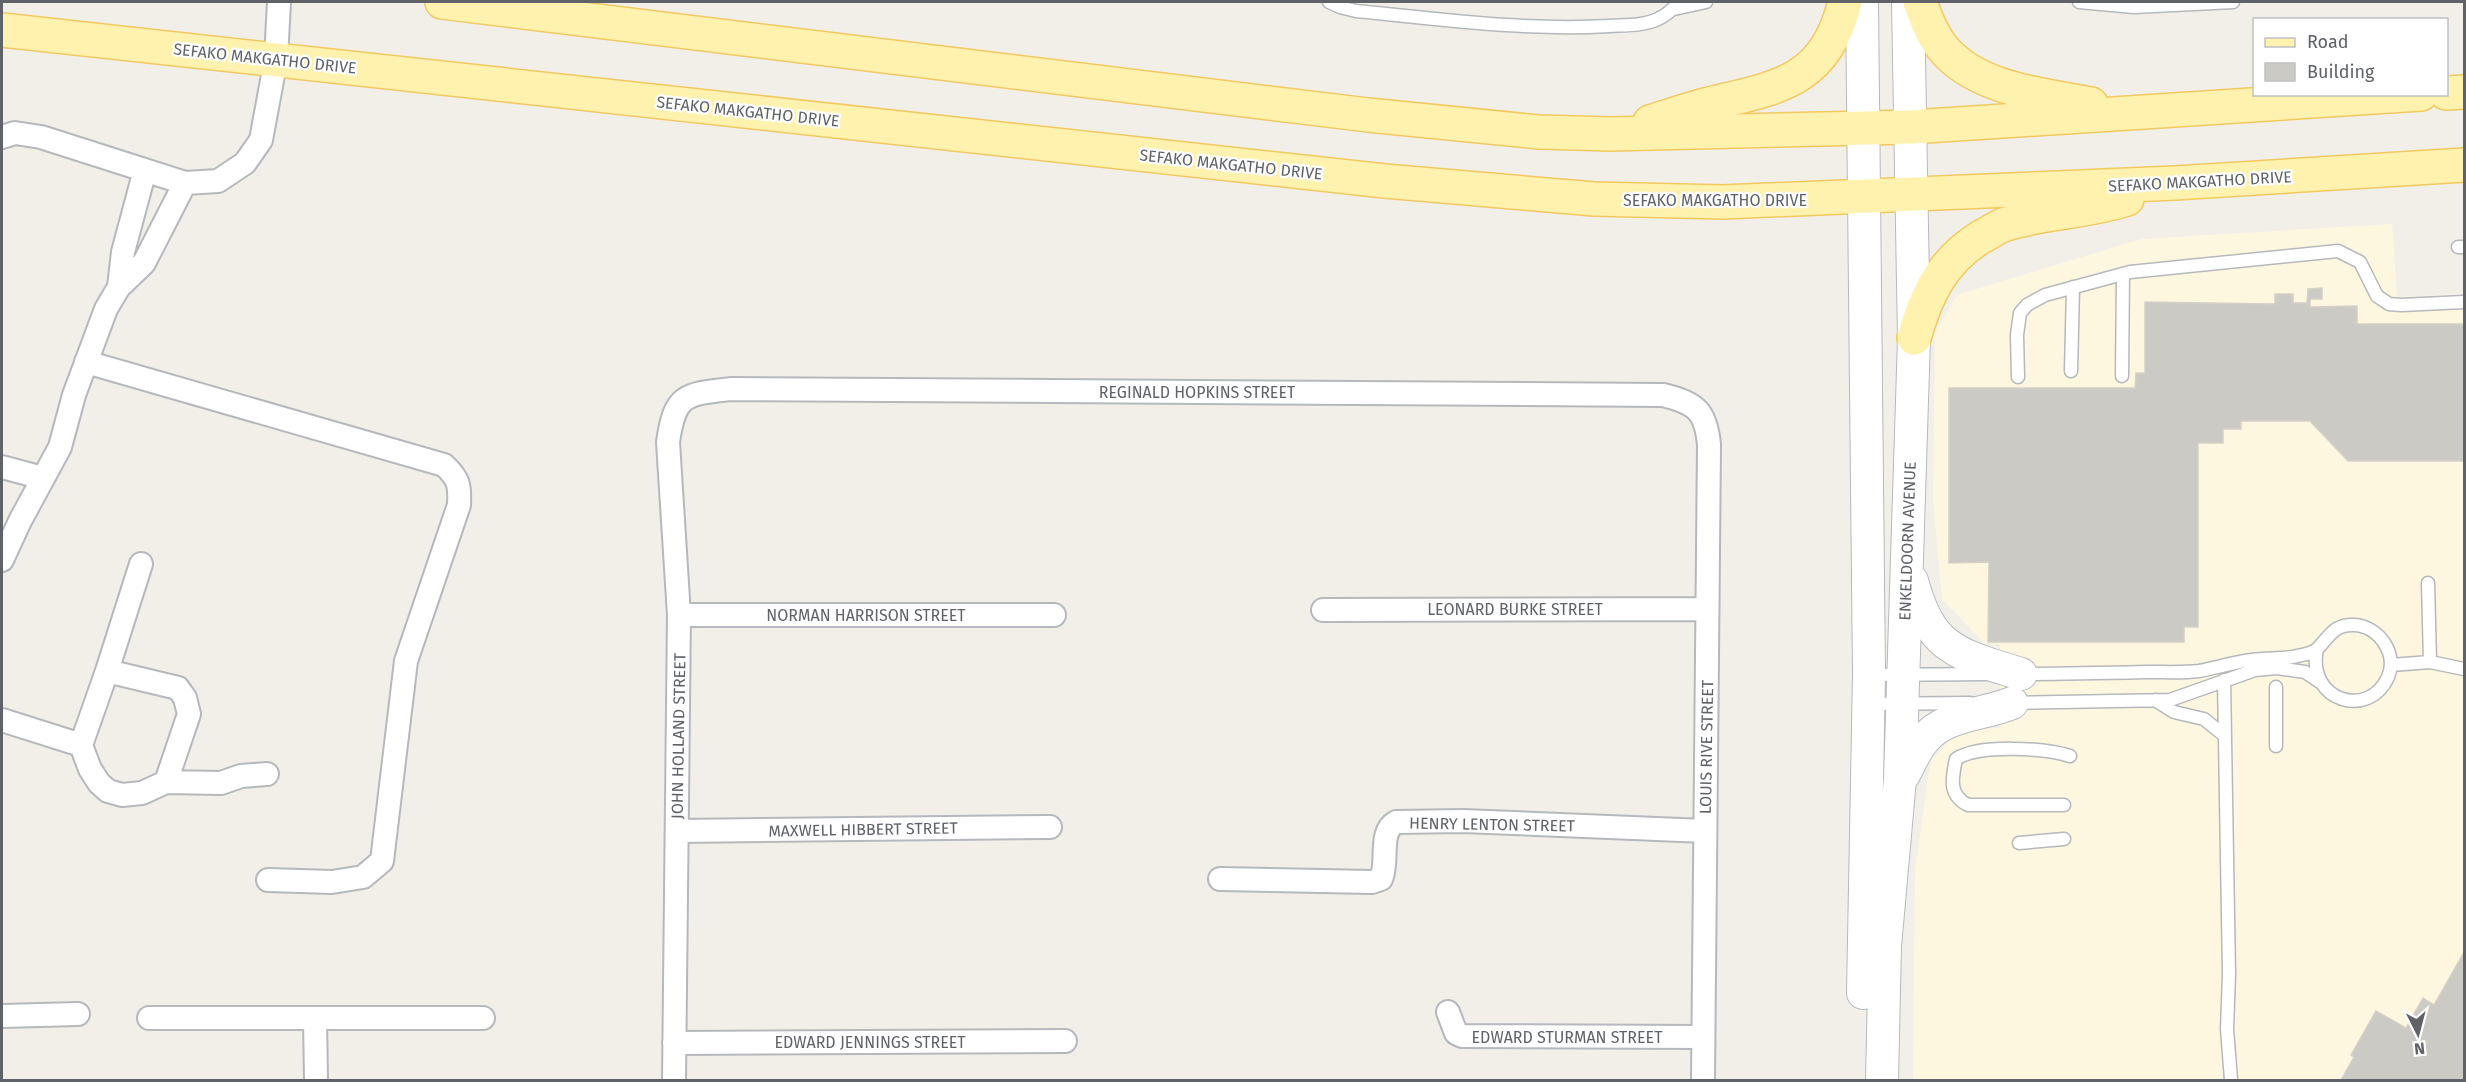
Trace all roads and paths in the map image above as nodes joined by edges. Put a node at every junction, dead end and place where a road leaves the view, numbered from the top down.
1 (279, 2) edge
2 (442, 2) edge
3 (1329, 2) edge
4 (1706, 2) edge
5 (1845, 2) edge
6 (1862, 2) edge
7 (1908, 2) edge
8 (1920, 2) edge
9 (2079, 2) edge
10 (2233, 2) edge
11 (1677, 5) edge
12 (1356, 6) edge
13 (2, 30) edge
14 (276, 59) junction
15 (2464, 92) edge
16 (2448, 93) edge
17 (2391, 96) edge
18 (2137, 113) junction
19 (1911, 126) junction
20 (1864, 128) junction
21 (1611, 134) junction
22 (2, 137) edge
23 (2464, 165) edge
24 (145, 170) junction
25 (185, 183) junction
26 (2175, 183) junction
27 (1911, 192) junction
28 (1865, 196) junction
29 (2123, 274) junction
30 (119, 287) junction
31 (2073, 287) junction
32 (2464, 302) edge
33 (1914, 338) junction
34 (86, 362) junction
35 (2071, 371) dead end
36 (2122, 376) dead end
37 (2018, 377) dead end
38 (686, 398) joint
39 (1703, 415) joint
40 (2, 467) edge
41 (43, 478) junction
42 (7, 534) edge
43 (1907, 557) junction
44 (2, 560) edge
45 (141, 564) dead end
46 (2428, 583) dead end
47 (1707, 609) junction
48 (1323, 610) dead end
49 (679, 615) junction
50 (1054, 615) dead end
51 (2317, 649) junction
52 (2430, 662) junction
53 (2391, 665) junction
54 (2464, 669) edge
55 (107, 671) junction
56 (2224, 680) junction
57 (2320, 682) junction
58 (2276, 687) dead end
59 (2017, 688) junction
60 (1869, 689) junction
61 (1903, 690) junction
62 (2155, 700) junction
63 (2, 720) edge
64 (2225, 736) junction
65 (81, 745) junction
66 (2276, 746) dead end
67 (2070, 756) dead end
68 (267, 774) dead end
69 (1900, 779) junction
70 (166, 782) junction
71 (2064, 805) dead end
72 (1050, 827) dead end
73 (677, 831) junction
74 (1705, 831) junction
75 (2064, 839) dead end
76 (2019, 843) dead end
77 (1220, 879) dead end
78 (268, 880) dead end
79 (1448, 1012) dead end
80 (78, 1014) dead end
81 (2, 1016) edge
82 (149, 1018) dead end
83 (315, 1018) junction
84 (483, 1018) dead end
85 (1702, 1037) junction
86 (1065, 1041) dead end
87 (674, 1043) junction
88 (316, 1080) edge
89 (674, 1080) edge
90 (1703, 1080) edge
91 (1862, 1080) edge
92 (1882, 1080) edge
93 (2230, 1080) edge

1 - 14 street
2 - 21 main road
3 - 12 lane
4 - 11 lane
5 - 21 main road
6 - 20 street
7 - 19 street, ENKELDOORN AVENUE
8 - 18 main road
9 - 10 lane
11 - 12 lane
13 - 14 main road, SEFAKO MAKGATHO DRIVE
14 - 25 street
14 - 28 main road, SEFAKO MAKGATHO DRIVE
15 - 16 main road
17 - 18 main road
18 - 19 main road
19 - 20 main road
19 - 27 street, ENKELDOORN AVENUE
20 - 21 main road
20 - 28 street
22 - 24 street
23 - 26 main road, SEFAKO MAKGATHO DRIVE
24 - 25 street
24 - 30 street
25 - 30 street
26 - 27 main road, SEFAKO MAKGATHO DRIVE
26 - 33 main road
27 - 28 main road, SEFAKO MAKGATHO DRIVE
27 - 33 street, ENKELDOORN AVENUE
28 - 60 street
29 - 31 lane
29 - 32 lane
29 - 36 lane
30 - 34 street
31 - 35 lane
31 - 37 lane
33 - 43 street, ENKELDOORN AVENUE
34 - 41 street
34 - 78 street
38 - 39 street, REGINALD HOPKINS STREET
38 - 49 street, JOHN HOLLAND STREET
39 - 47 street, LOUIS RIVE STREET
40 - 41 street
41 - 42 street
42 - 44 street
43 - 59 street
43 - 61 street, ENKELDOORN AVENUE
45 - 55 street
46 - 52 lane
47 - 48 street, LEONARD BURKE STREET
47 - 74 street, LOUIS RIVE STREET
49 - 50 street, NORMAN HARRISON STREET
49 - 73 street, JOHN HOLLAND STREET
51 - 53 lane
51 - 57 lane
51 - 59 lane
52 - 53 lane
52 - 54 lane
53 - 57 lane
55 - 65 street
55 - 70 street
56 - 57 lane
56 - 62 lane
56 - 64 lane
58 - 66 lane
59 - 61 lane
59 - 61 lane
59 - 62 lane
59 - 69 street
60 - 61 lane
60 - 61 lane
60 - 91 street
61 - 69 street, ENKELDOORN AVENUE
62 - 64 lane
63 - 65 street
64 - 93 lane
65 - 70 street
67 - 71 lane
68 - 70 street
69 - 92 street, ENKELDOORN AVENUE
72 - 73 street, MAXWELL HIBBERT STREET
73 - 87 street, JOHN HOLLAND STREET
74 - 77 street, HENRY LENTON STREET
74 - 85 street, LOUIS RIVE STREET
75 - 76 lane
79 - 85 street, EDWARD STURMAN STREET
80 - 81 street
82 - 83 street
83 - 84 street
83 - 88 street
85 - 90 street, LOUIS RIVE STREET
86 - 87 street, EDWARD JENNINGS STREET
87 - 89 street, JOHN HOLLAND STREET

